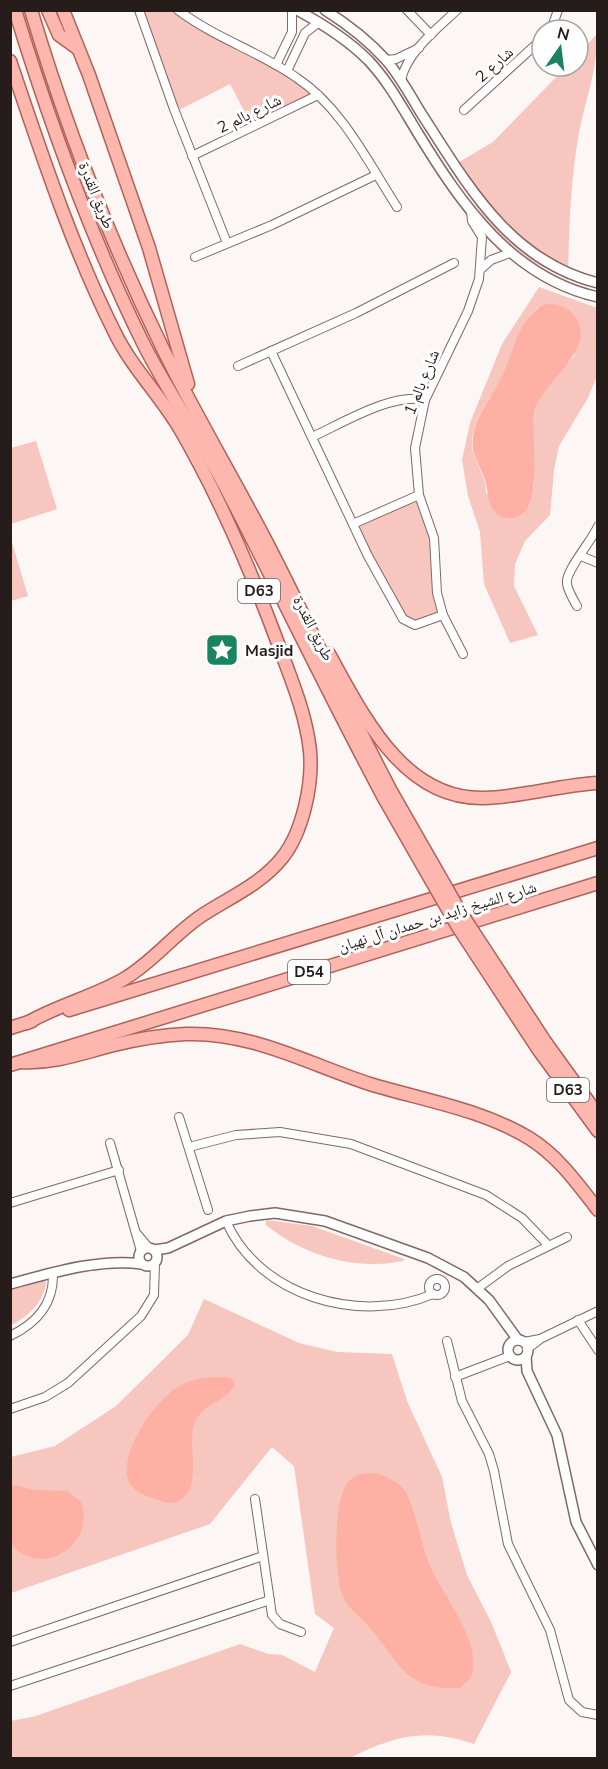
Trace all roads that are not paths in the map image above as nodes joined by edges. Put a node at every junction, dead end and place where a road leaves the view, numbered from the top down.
1 (15, 10) edge
2 (31, 10) edge
3 (48, 10) edge
4 (63, 10) edge
5 (139, 10) edge
6 (178, 10) edge
7 (292, 10) edge
8 (297, 10) edge
9 (325, 10) edge
10 (407, 10) edge
11 (457, 10) edge
12 (319, 22) junction
13 (292, 32) junction
14 (431, 35) junction
15 (303, 36) junction
16 (420, 47) junction
17 (77, 48) junction
18 (530, 50) edge
19 (284, 51) junction
20 (294, 55) junction
21 (402, 57) junction
22 (386, 60) junction
23 (10, 61) edge
24 (408, 64) junction
25 (276, 65) junction
26 (287, 71) junction
27 (401, 80) junction
28 (318, 95) junction
29 (464, 110) dead end
30 (192, 156) junction
31 (435, 160) junction
32 (376, 175) junction
33 (464, 179) junction
34 (397, 207) dead end
35 (471, 211) junction
36 (227, 243) junction
37 (510, 253) junction
38 (195, 257) dead end
39 (454, 263) dead end
40 (481, 268) junction
41 (115, 282) junction
42 (597, 283) edge
43 (597, 295) edge
44 (271, 351) junction
45 (238, 366) dead end
46 (425, 400) junction
47 (197, 411) junction
48 (177, 424) junction
49 (312, 437) junction
50 (419, 495) junction
51 (353, 524) junction
52 (597, 525) edge
53 (581, 556) junction
54 (597, 563) edge
55 (295, 602) junction
56 (577, 606) dead end
57 (443, 615) junction
58 (463, 654) dead end
59 (597, 783) edge
60 (388, 795) junction
61 (597, 848) edge
62 (597, 883) edge
63 (27, 1023) junction
64 (10, 1028) edge
65 (542, 1046) junction
66 (16, 1063) edge
67 (597, 1115) edge
68 (179, 1117) dead end
69 (597, 1131) edge
70 (110, 1143) dead end
71 (189, 1148) junction
72 (118, 1170) junction
73 (10, 1203) edge
74 (208, 1210) dead end
75 (597, 1210) edge
76 (226, 1221) junction
77 (567, 1237) dead end
78 (548, 1245) junction
79 (148, 1256) junction
80 (53, 1273) junction
81 (10, 1284) edge
82 (478, 1288) junction
83 (433, 1294) dead end
84 (597, 1311) edge
85 (578, 1320) junction
86 (10, 1336) edge
87 (447, 1341) dead end
88 (517, 1350) junction
89 (597, 1350) edge
90 (455, 1377) junction
91 (10, 1409) edge
92 (255, 1499) dead end
93 (263, 1556) junction
94 (597, 1565) edge
95 (270, 1600) junction
96 (301, 1632) dead end
97 (10, 1642) edge
98 (10, 1686) edge
99 (597, 1715) edge

1 - 41 main road, طريق القدرة / D63
2 - 47 main road, طريق القدرة / D63
3 - 17 main road
4 - 17 main road, طريق القدرة / D63
5 - 30 street
6 - 25 street
7 - 13 street
8 - 12 street
9 - 22 street
10 - 14 street
11 - 14 street
12 - 15 street
12 - 31 street
13 - 15 street
13 - 19 street
14 - 16 street
15 - 20 street
16 - 21 street
16 - 24 street
17 - 47 main road, طريق القدرة / D63
18 - 29 street, شارع 2
19 - 20 street
19 - 25 street
20 - 26 street
21 - 22 street
21 - 24 street
22 - 27 street
23 - 48 main road, D63
24 - 27 street
25 - 26 street
26 - 28 street
27 - 33 street
28 - 30 street, شارع بالم 2
28 - 32 street
30 - 36 street
31 - 33 street
31 - 35 street
32 - 34 street
32 - 36 street
33 - 42 street
35 - 37 street
35 - 40 street, شارع بالم 1
36 - 38 street
37 - 40 street
37 - 43 street
39 - 44 street
40 - 46 street, شارع بالم 1
41 - 48 main road
41 - 60 main road, طريق القدرة / D63
44 - 45 street
44 - 49 street
46 - 49 street
46 - 50 street, شارع بالم 1
47 - 55 main road, طريق القدرة / D63
48 - 63 main road, D63
49 - 51 street
50 - 51 street
50 - 57 street, شارع بالم 1
51 - 57 street
52 - 53 street
53 - 54 street
53 - 56 street
55 - 59 main road
55 - 60 main road, طريق القدرة / D63
57 - 58 street, شارع بالم 1
60 - 65 main road, طريق القدرة / D63, bridge
61 - 63 main road, شارع الشيخ زايد بن حمدان آل نهيان / D54
62 - 66 main road, شارع الشيخ زايد بن حمدان آل نهيان / D54
63 - 64 main road, شارع الشيخ زايد بن حمدان آل نهيان / D54
65 - 67 main road, طريق القدرة / D63
65 - 69 main road, طريق القدرة / D63
66 - 75 main road
68 - 71 street
70 - 72 street
71 - 74 street
71 - 78 street
72 - 73 street
72 - 79 street
76 - 79 street
76 - 82 street
76 - 83 street
77 - 78 street
78 - 82 street
79 - 80 street
79 - 91 street
80 - 81 street
80 - 86 street
82 - 88 street
84 - 85 street
85 - 88 street
85 - 89 street
87 - 90 street
88 - 90 street
88 - 94 street
90 - 99 street
92 - 93 street
93 - 95 street
93 - 97 street
95 - 96 street
95 - 98 street

